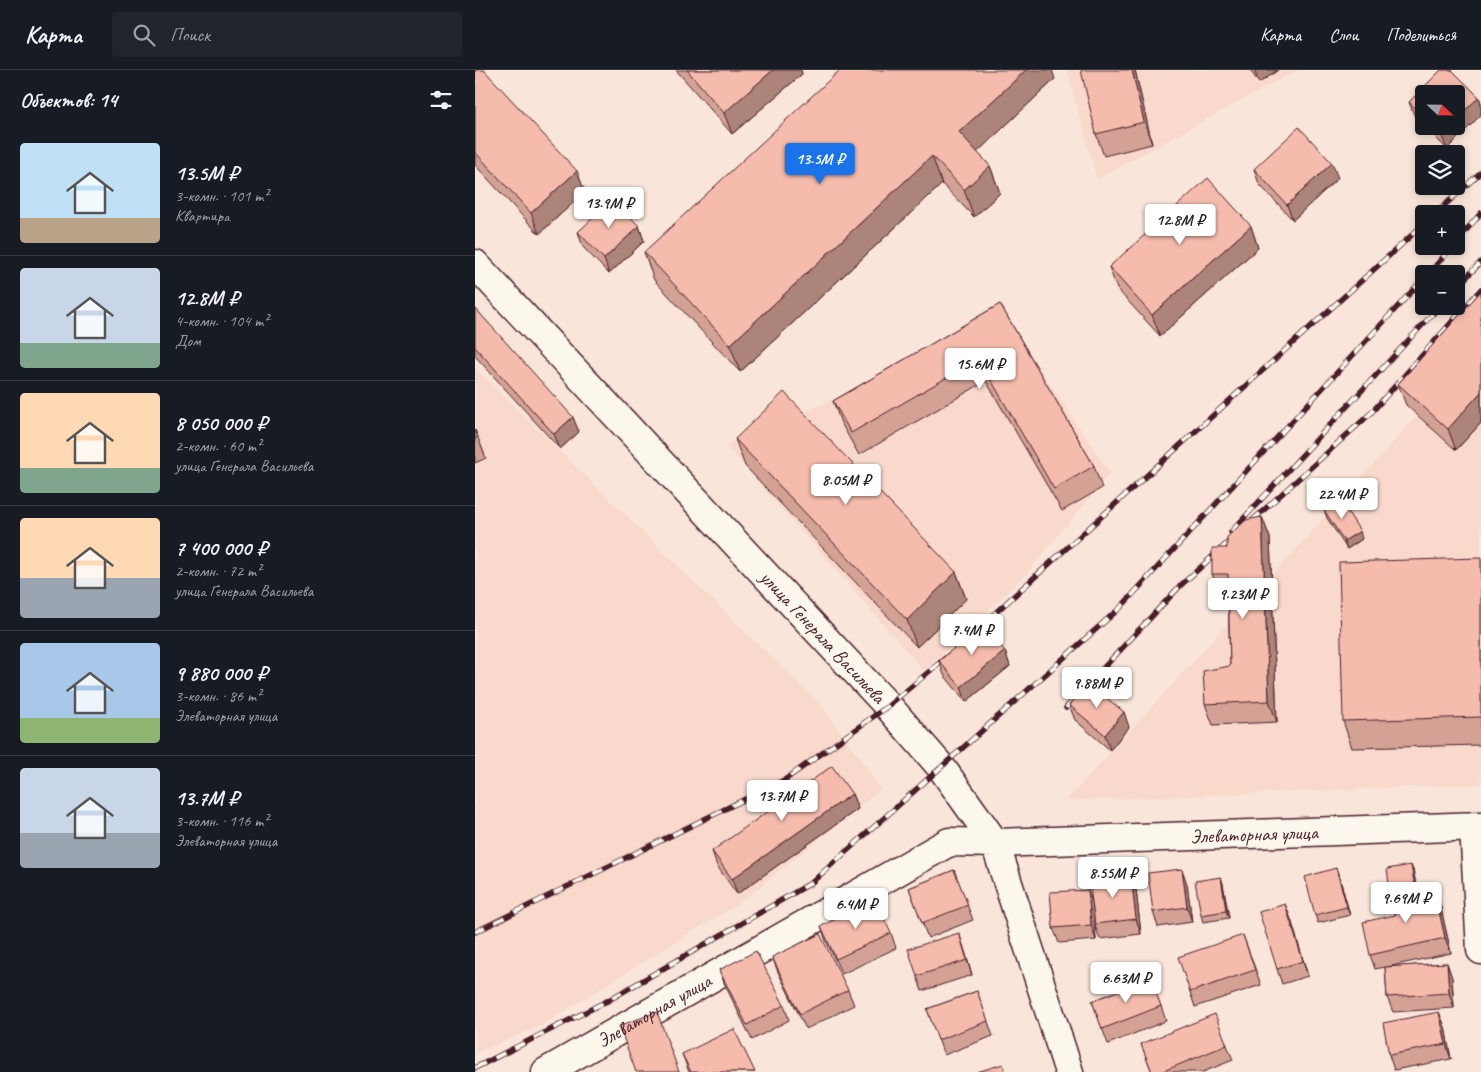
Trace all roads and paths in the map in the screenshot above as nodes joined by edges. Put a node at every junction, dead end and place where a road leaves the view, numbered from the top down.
1 (476, 266) edge
2 (1477, 826) edge
3 (995, 842) junction
4 (1481, 950) edge
5 (546, 1072) edge
6 (1069, 1072) edge

1 - 3 main road, улица Генерала Васильева
2 - 3 main road, Элеваторная улица
2 - 4 main road
3 - 5 main road, Элеваторная улица
3 - 6 main road, улица Генерала Васильева

